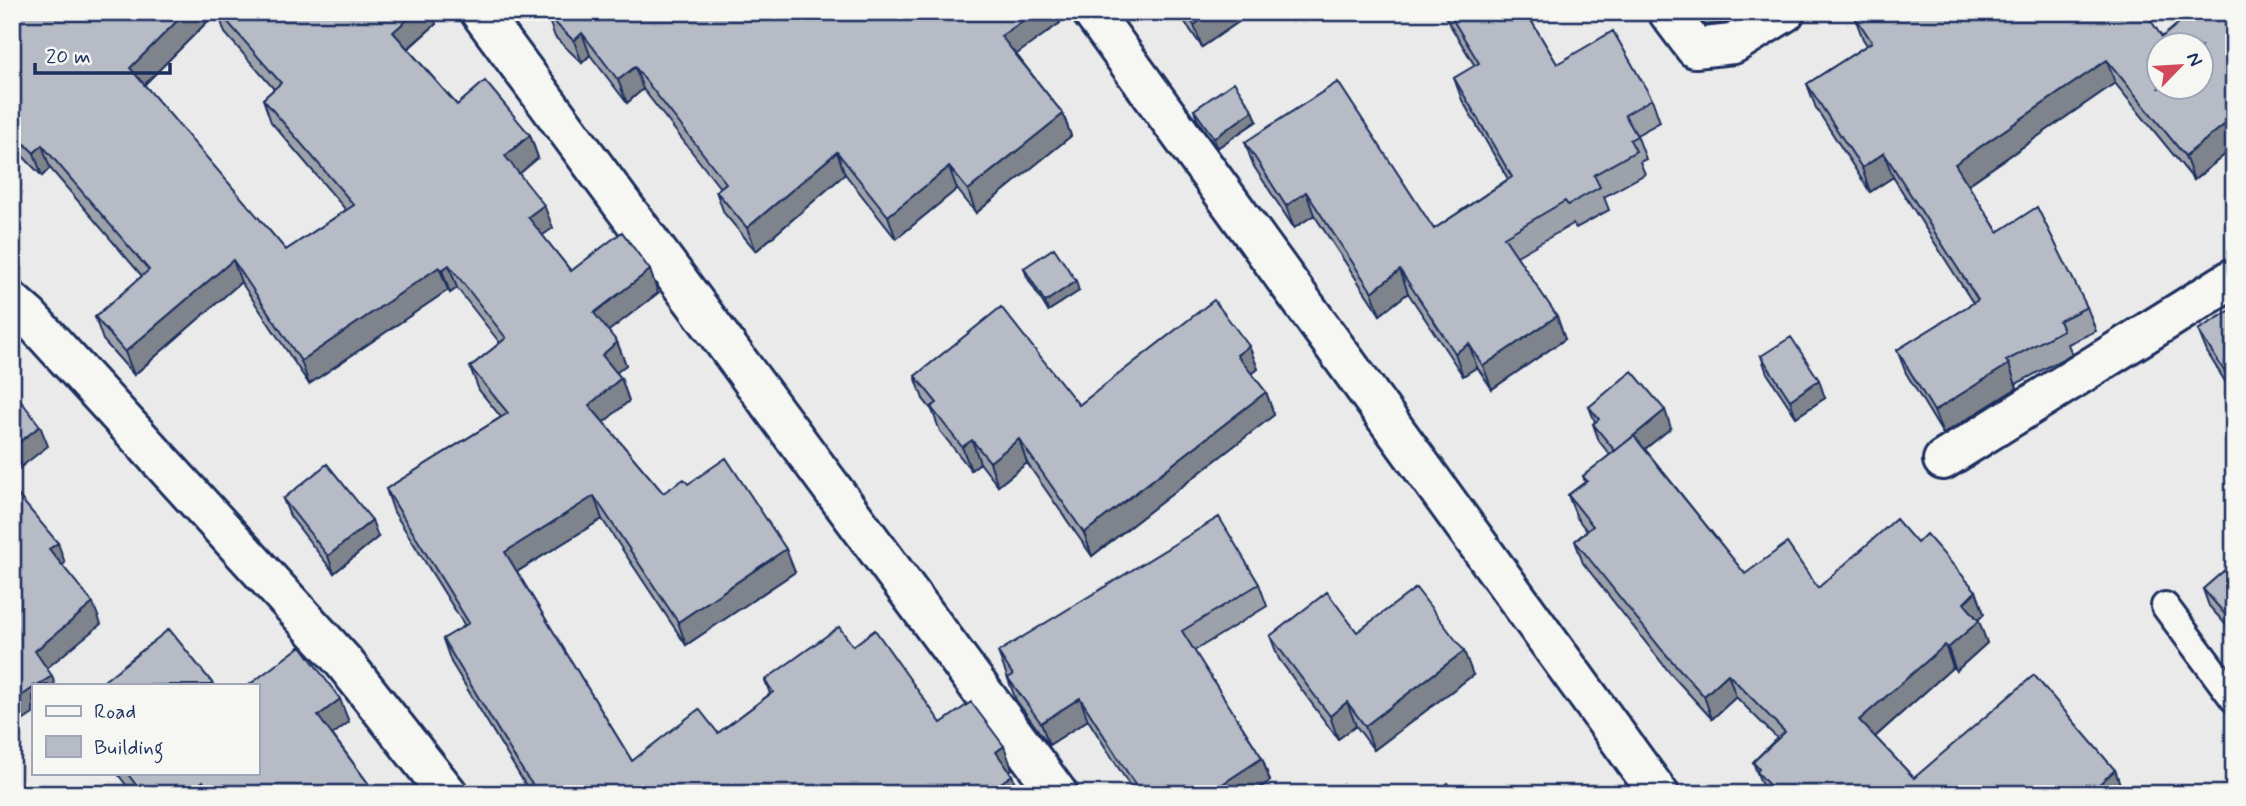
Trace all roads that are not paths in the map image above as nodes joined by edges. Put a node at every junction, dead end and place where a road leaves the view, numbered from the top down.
1 (480, 12) edge
2 (1092, 12) edge
3 (1668, 12) edge
4 (1785, 12) edge
5 (2234, 278) edge
6 (12, 302) edge
7 (1943, 460) dead end
8 (2165, 606) dead end
9 (2234, 699) edge
10 (448, 794) edge
11 (1058, 794) edge
12 (1659, 794) edge

1 - 11 street
2 - 12 street
3 - 4 street
5 - 7 street
6 - 10 street
8 - 9 lane

